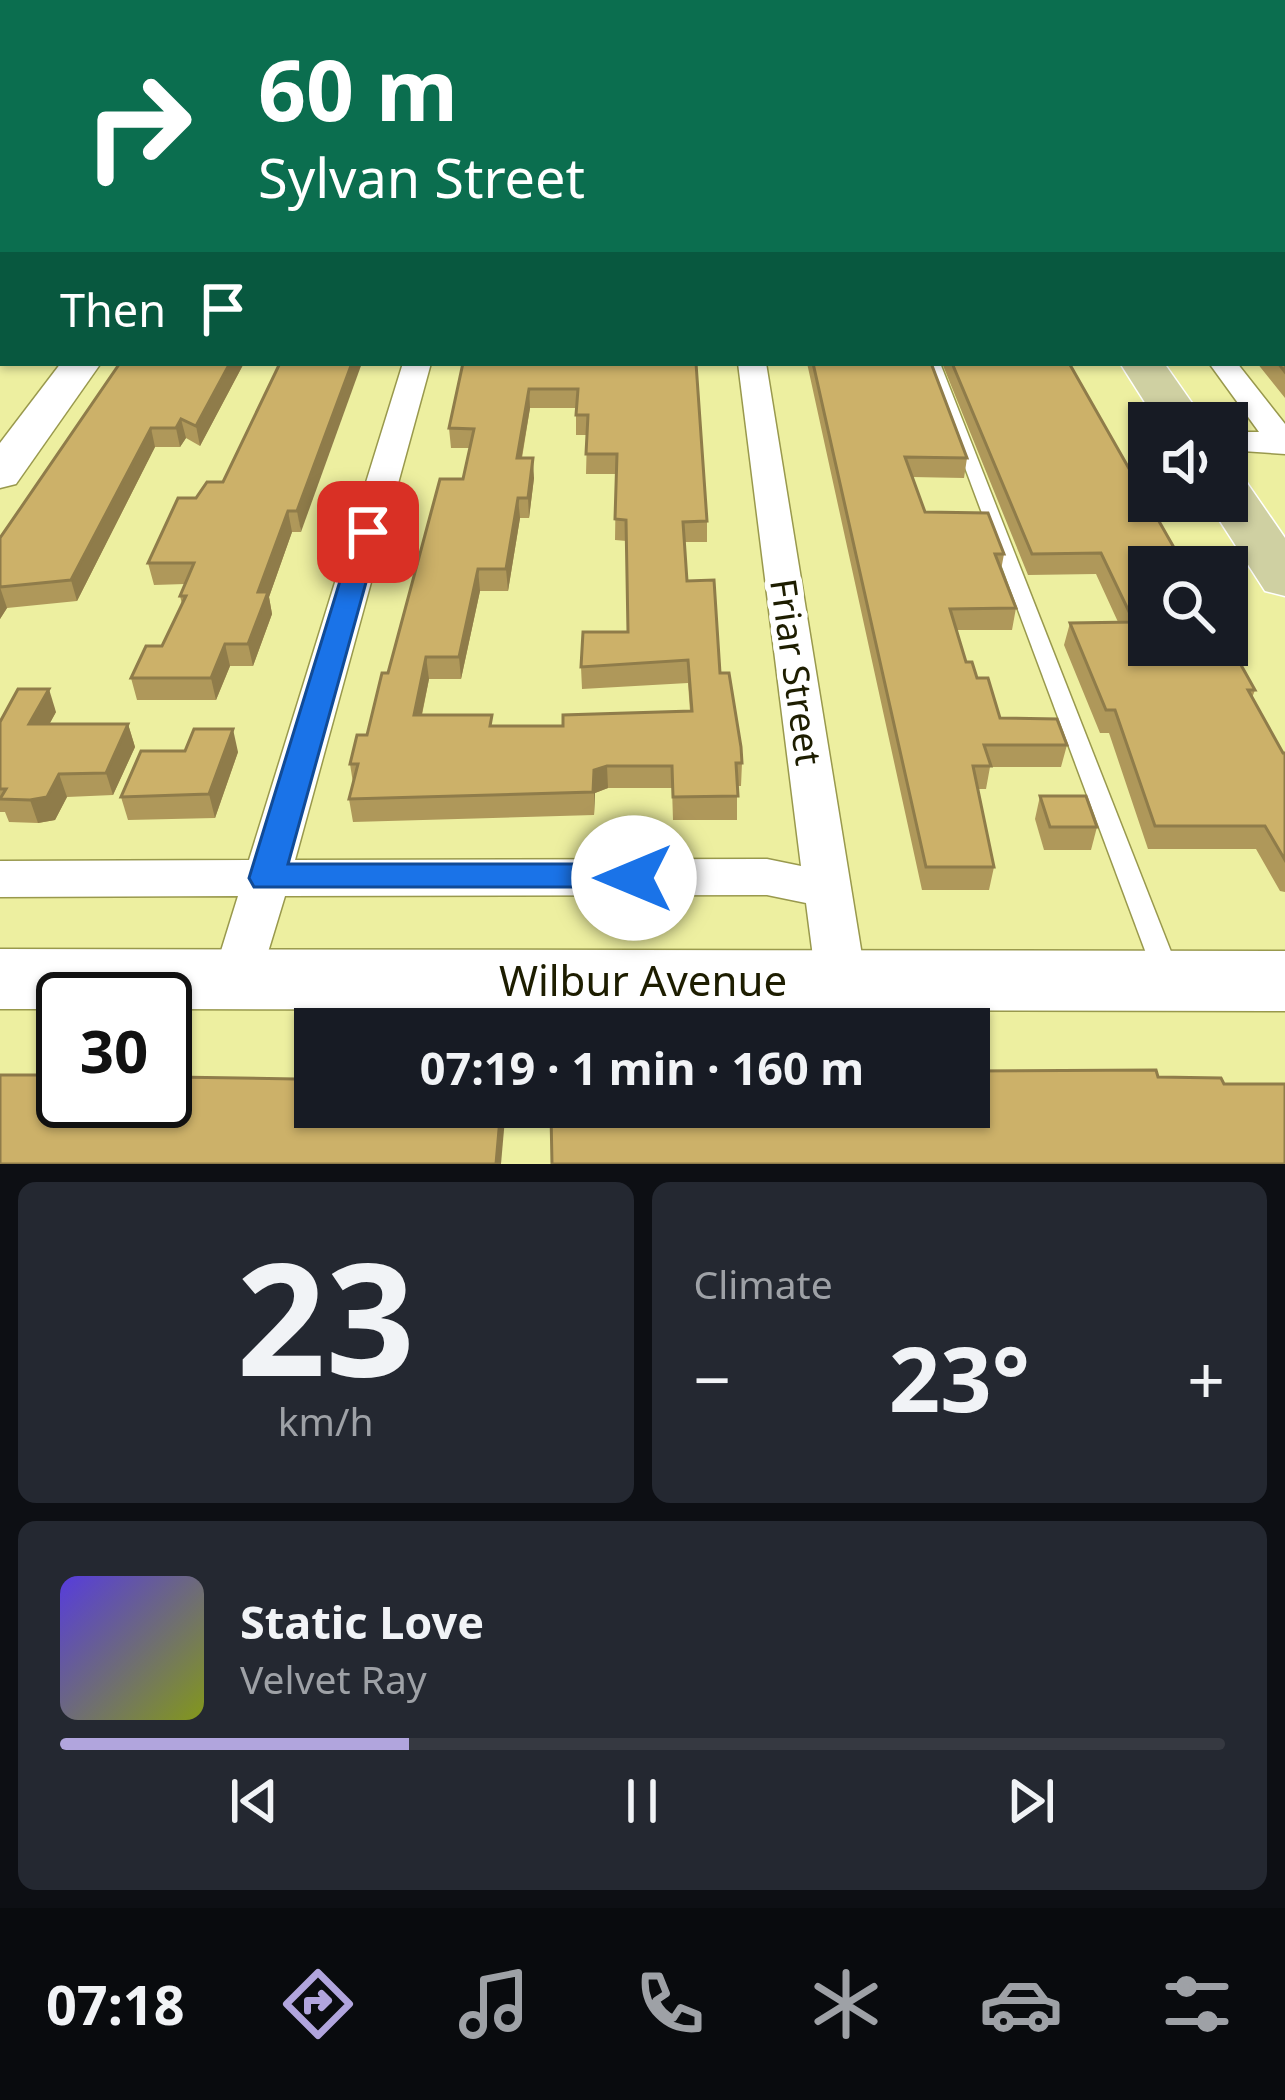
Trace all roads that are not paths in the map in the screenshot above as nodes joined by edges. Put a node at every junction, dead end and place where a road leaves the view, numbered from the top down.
1 (79, 366) edge
2 (416, 366) edge
3 (752, 366) edge
4 (934, 366) edge
5 (1144, 366) edge
6 (1225, 366) edge
7 (1168, 402) edge
8 (1248, 441) edge
9 (1284, 442) edge
10 (0, 474) edge
11 (1247, 522) edge
12 (1285, 579) edge
13 (266, 878) junction
14 (0, 879) edge
15 (826, 889) junction
16 (0, 979) edge
17 (237, 980) junction
18 (841, 980) junction
19 (1285, 981) edge
20 (1170, 982) junction

1 - 10 main road
2 - 13 street
3 - 15 street, Friar Street
4 - 20 lane
5 - 7 main road
6 - 9 street
8 - 9 street
11 - 12 main road
13 - 14 street
13 - 15 street
13 - 17 street
15 - 18 street, Friar Street
16 - 17 main road, Wilbur Avenue
17 - 18 main road, Wilbur Avenue
18 - 20 main road, Wilbur Avenue
19 - 20 main road, Wilbur Avenue

